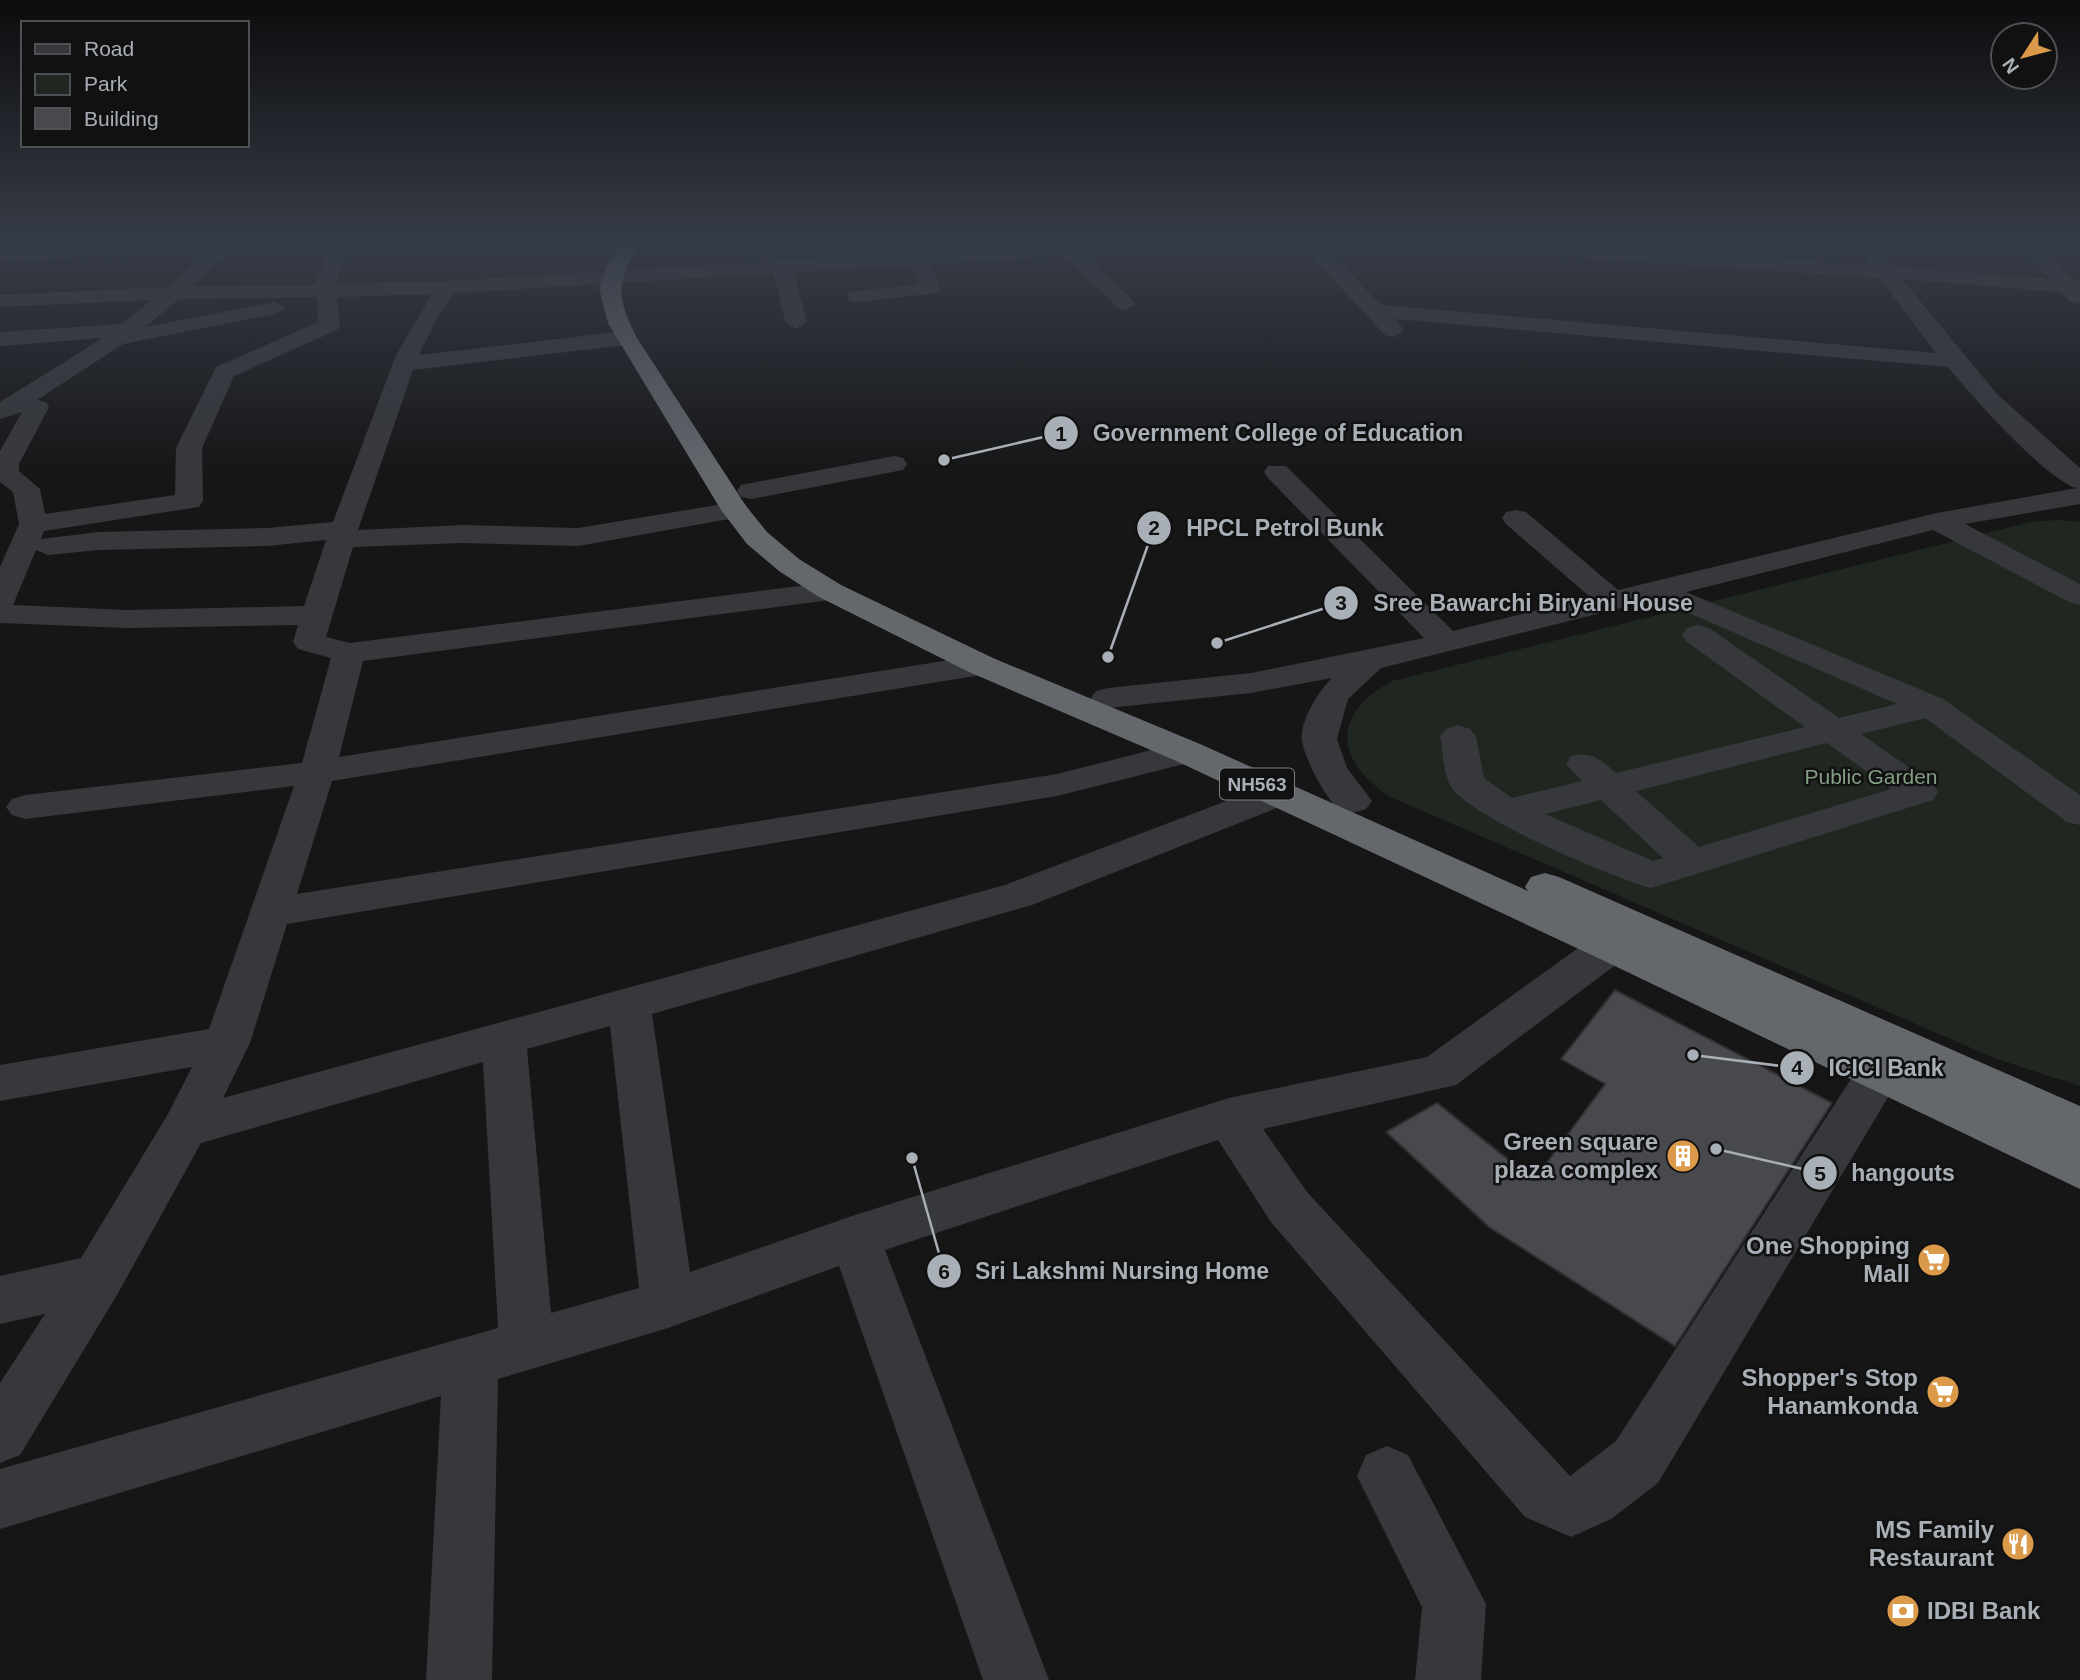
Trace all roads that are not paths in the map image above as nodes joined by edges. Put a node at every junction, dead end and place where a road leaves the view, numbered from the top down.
1 (142, 318) edge
2 (211, 318) edge
3 (328, 318) edge
4 (424, 318) edge
5 (615, 318) edge
6 (638, 318) edge
7 (1382, 318) edge
8 (1461, 318) edge
9 (1924, 318) edge
10 (1945, 318) edge
11 (1393, 331) dead end
12 (0, 338) edge
13 (626, 338) junction
14 (116, 339) junction
15 (0, 359) edge
16 (1953, 361) junction
17 (404, 364) junction
18 (7, 408) edge
19 (2080, 460) edge
20 (894, 464) dead end
21 (1277, 472) dead end
22 (2080, 481) edge
23 (2080, 496) edge
24 (743, 501) junction
25 (1516, 518) dead end
26 (1937, 521) junction
27 (342, 534) junction
28 (21, 539) edge
29 (1656, 590) junction
30 (830, 591) junction
31 (2080, 596) edge
32 (1612, 601) junction
33 (0, 602) edge
34 (0, 614) edge
35 (317, 615) junction
36 (1698, 635) dead end
37 (1446, 642) junction
38 (349, 653) junction
39 (1369, 661) junction
40 (981, 664) junction
41 (1108, 698) junction
42 (1931, 706) junction
43 (1834, 730) junction
44 (1458, 736) dead end
45 (1186, 752) junction
46 (317, 772) junction
47 (1597, 775) junction
48 (1279, 794) junction
49 (1353, 801) junction
50 (24, 807) dead end
51 (1506, 811) junction
52 (2080, 813) edge
53 (1692, 862) junction
54 (272, 912) junction
55 (1611, 946) junction
56 (629, 1004) junction
57 (504, 1039) junction
58 (227, 1043) junction
59 (1880, 1072) junction
60 (0, 1083) edge
61 (1229, 1117) junction
62 (185, 1128) junction
63 (2071, 1144) edge
64 (855, 1238) junction
65 (98, 1278) junction
66 (0, 1300) edge
67 (668, 1304) junction
68 (527, 1346) junction
69 (471, 1362) junction
70 (0, 1435) edge
71 (1387, 1476) dead end
72 (0, 1499) edge
73 (459, 1680) edge
74 (1016, 1680) edge
75 (1448, 1680) edge

1 - 14 street
2 - 14 street
3 - 28 street
4 - 17 street
5 - 13 highway, NH563
6 - 24 highway, NH563
7 - 11 street
8 - 16 street
9 - 16 street
10 - 19 street
12 - 14 street
13 - 17 street
13 - 24 highway, NH563
14 - 15 street
14 - 18 street
16 - 22 street
17 - 27 street
18 - 28 street
20 - 24 street
21 - 37 street
23 - 26 street
24 - 27 street
24 - 30 highway, NH563
24 - 41 highway, NH563
25 - 32 street
26 - 29 street
26 - 31 street
27 - 28 street
27 - 35 street
28 - 33 street
29 - 32 street
29 - 42 street
30 - 38 street
30 - 40 highway, NH563
32 - 37 street
34 - 35 street
35 - 38 street
36 - 43 street
37 - 39 street
38 - 46 street
39 - 41 street
39 - 49 street
40 - 45 highway, NH563
40 - 46 street
41 - 49 highway, NH563
42 - 43 street
42 - 52 street
43 - 47 street
43 - 53 street
44 - 51 street
45 - 48 highway, NH563
45 - 54 street
46 - 50 street
46 - 54 street
47 - 51 street
47 - 53 street
48 - 55 highway, NH563
48 - 56 street
49 - 63 highway, NH563
51 - 53 street
54 - 58 street
55 - 59 highway, NH563
55 - 61 street
56 - 57 street
56 - 67 street
57 - 62 street
57 - 68 street
58 - 60 street
58 - 62 street
59 - 61 street
59 - 63 highway, NH563
61 - 64 street
62 - 65 street
64 - 67 street
64 - 74 street
65 - 66 street
65 - 70 street
67 - 68 street
68 - 69 street
69 - 72 street
69 - 73 street
71 - 75 street

